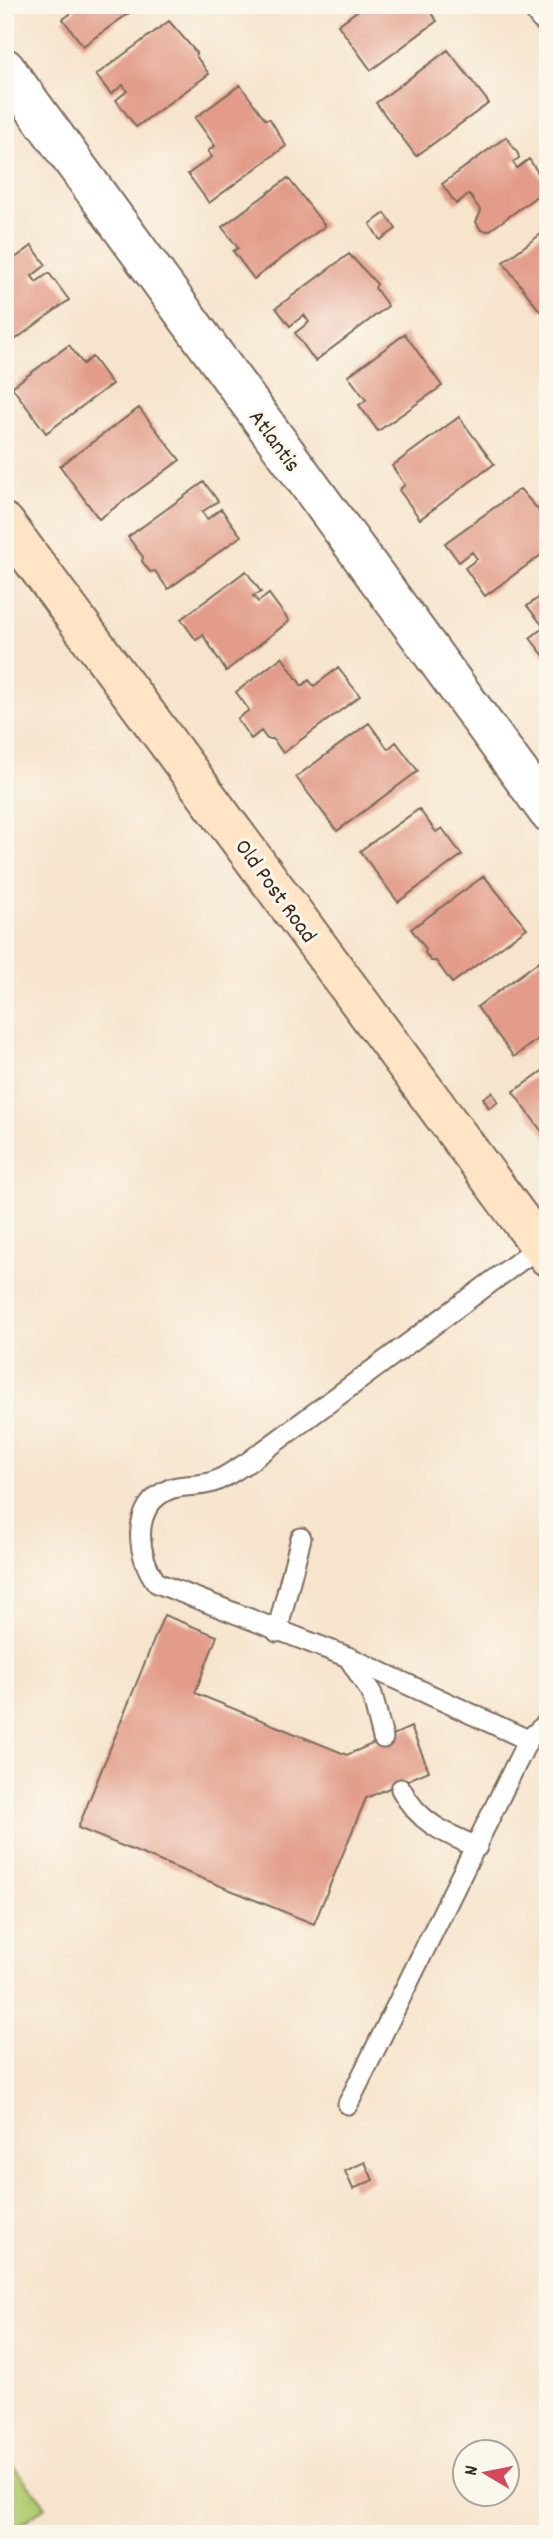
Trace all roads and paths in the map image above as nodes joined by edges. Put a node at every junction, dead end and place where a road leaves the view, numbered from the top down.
1 (542, 5) edge
2 (548, 13) edge
3 (5, 68) edge
4 (5, 523) edge
5 (548, 812) edge
6 (545, 1247) edge
7 (301, 1538) dead end
8 (276, 1632) junction
9 (348, 1657) junction
10 (548, 1722) edge
11 (383, 1738) dead end
12 (528, 1740) junction
13 (401, 1789) dead end
14 (477, 1847) junction
15 (348, 2104) dead end

1 - 2 street
3 - 5 street, Atlantis
4 - 6 street, Old Post Road
6 - 8 lane
7 - 8 lane
8 - 9 lane
9 - 11 lane
9 - 12 lane
10 - 12 lane
12 - 14 lane
13 - 14 lane
14 - 15 lane

